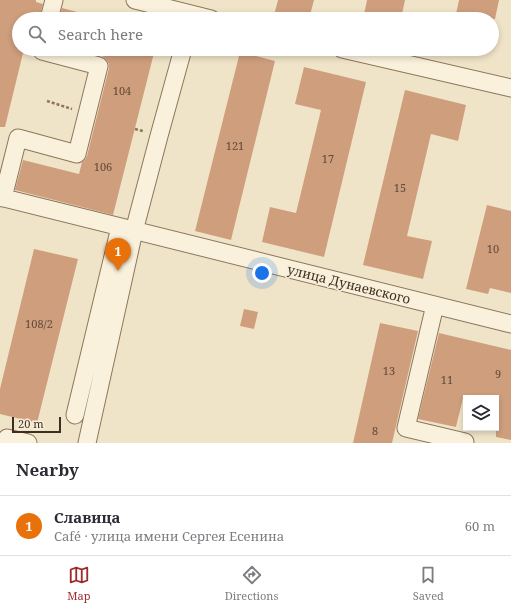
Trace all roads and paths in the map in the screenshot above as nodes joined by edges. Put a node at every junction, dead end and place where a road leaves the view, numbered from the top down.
1 (54, 0) edge
2 (135, 0) edge
3 (193, 11) edge
4 (51, 12) edge
5 (61, 56) edge
6 (181, 56) edge
7 (372, 56) edge
8 (511, 88) edge
9 (2, 198) edge
10 (127, 229) junction
11 (436, 305) junction
12 (511, 324) edge
13 (76, 415) dead end
14 (6, 443) edge
15 (28, 443) edge
16 (87, 443) edge
17 (465, 443) edge

1 - 4 street
2 - 3 street
5 - 9 street
6 - 10 street
7 - 8 street
9 - 10 street, улица Дунаевского
10 - 11 street, улица Дунаевского
10 - 13 street
10 - 16 street
11 - 12 street, улица Дунаевского
11 - 17 street
14 - 15 street

